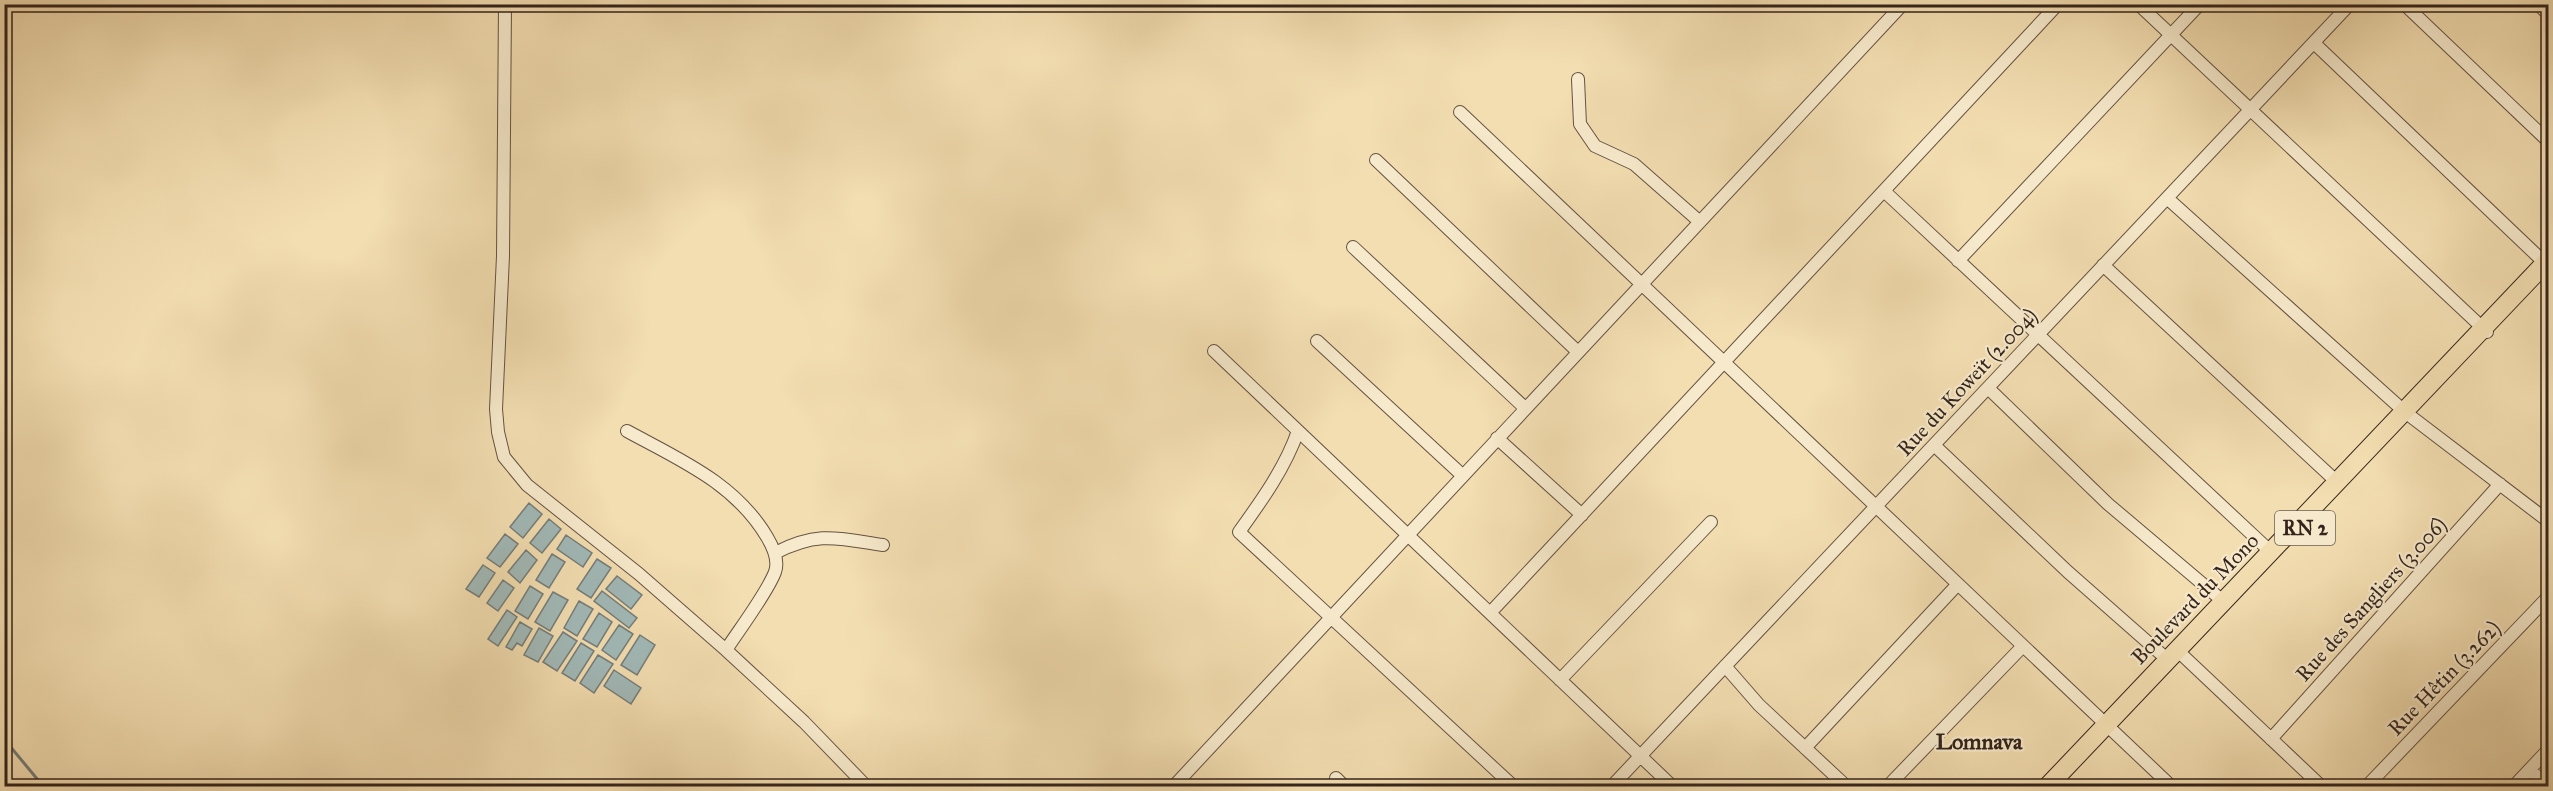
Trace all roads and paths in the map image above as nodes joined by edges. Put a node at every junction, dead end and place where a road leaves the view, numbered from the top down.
1 (505, 4) edge
2 (1903, 4) edge
3 (2058, 4) edge
4 (2138, 4) edge
5 (2200, 4) edge
6 (2350, 4) edge
7 (2404, 4) edge
8 (2538, 4) edge
9 (2548, 14) edge
10 (2170, 36) junction
11 (2314, 43) junction
12 (1578, 79) dead end
13 (2249, 111) junction
14 (1460, 112) dead end
15 (2548, 141) edge
16 (1376, 160) dead end
17 (1884, 191) junction
18 (2168, 198) junction
19 (1700, 222) junction
20 (1353, 247) dead end
21 (1958, 261) junction
22 (2548, 264) edge
23 (2103, 266) junction
24 (1641, 284) junction
25 (2485, 331) junction
26 (2038, 335) junction
27 (1317, 341) dead end
28 (1214, 351) dead end
29 (1578, 352) junction
30 (1724, 362) junction
31 (1988, 388) junction
32 (1525, 408) junction
33 (2408, 414) junction
34 (627, 431) dead end
35 (1298, 431) junction
36 (1497, 438) junction
37 (1934, 445) junction
38 (1462, 476) junction
39 (2337, 482) junction
40 (2500, 484) junction
41 (1876, 507) junction
42 (1582, 515) junction
43 (1711, 522) dead end
44 (2548, 522) edge
45 (1407, 534) junction
46 (883, 545) dead end
47 (2271, 552) junction
48 (775, 553) junction
49 (1958, 584) junction
50 (2548, 597) edge
51 (2224, 602) junction
52 (1490, 613) junction
53 (1331, 615) junction
54 (2023, 646) junction
55 (726, 650) junction
56 (2176, 656) junction
57 (1725, 666) junction
58 (1560, 680) junction
59 (2109, 728) junction
60 (2271, 739) junction
61 (1805, 748) junction
62 (2548, 750) edge
63 (1640, 756) junction
64 (2530, 770) junction
65 (2058, 784) edge
66 (866, 786) edge
67 (1174, 786) edge
68 (1513, 786) edge
69 (1612, 786) edge
70 (1672, 786) edge
71 (1846, 786) edge
72 (1888, 786) edge
73 (2171, 786) edge
74 (2321, 786) edge
75 (2367, 786) edge
76 (2514, 786) edge
77 (2548, 786) edge

1 - 55 street
2 - 19 street
3 - 17 street
4 - 10 street
5 - 10 street
6 - 11 street, Rue du Koweït (2.004)
7 - 15 street
8 - 9 street
10 - 13 street
10 - 21 street
11 - 13 street, Rue du Koweït (2.004)
11 - 22 street
12 - 19 street
13 - 18 street, Rue du Koweït (2.004)
13 - 25 street
14 - 24 street
16 - 29 street
17 - 21 street
17 - 30 street
18 - 23 street, Rue du Koweït (2.004)
18 - 33 street
19 - 24 street
20 - 32 street
21 - 26 street
22 - 25 main road, Boulevard du Mono / RN 2
23 - 26 street, Rue du Koweït (2.004)
23 - 39 street
24 - 29 street
24 - 30 street
25 - 33 main road, Boulevard du Mono / RN 2
26 - 31 street, Rue du Koweït (2.004)
26 - 47 street
27 - 38 street
28 - 35 street
29 - 32 street
30 - 41 street
30 - 42 street
31 - 37 street, Rue du Koweït (2.004)
31 - 51 street
32 - 36 street
33 - 39 main road, Boulevard du Mono / RN 2
33 - 40 street
33 - 56 main road, Boulevard du Mono / RN 2
34 - 48 street
35 - 45 street
35 - 53 street
36 - 38 street
36 - 42 street
37 - 41 street, Rue du Koweït (2.004)
37 - 56 street
38 - 45 street
39 - 47 main road, Boulevard du Mono / RN 2
40 - 44 street
40 - 60 street, Rue des Sangliers (3.006)
41 - 49 street
41 - 57 street, Rue du Koweït (2.004)
42 - 52 street
43 - 58 street
45 - 52 street
45 - 53 street
46 - 48 street
47 - 51 main road, Boulevard du Mono / RN 2
48 - 55 street
49 - 54 street
49 - 61 street
50 - 75 street, Rue Hêtin (3.262)
51 - 56 main road, Boulevard du Mono / RN 2
52 - 58 street
53 - 67 street
53 - 68 street
54 - 59 street
54 - 72 street
55 - 66 street
56 - 59 main road, Boulevard du Mono / RN 2
56 - 60 street
57 - 61 street
57 - 63 street, Rue du Koweït (2.004)
58 - 63 street
59 - 65 main road, Boulevard du Mono / RN 2
59 - 73 street
60 - 74 street
61 - 71 street
62 - 64 street
63 - 69 street, Rue du Koweït (2.004)
63 - 70 street
64 - 76 street
64 - 77 street

